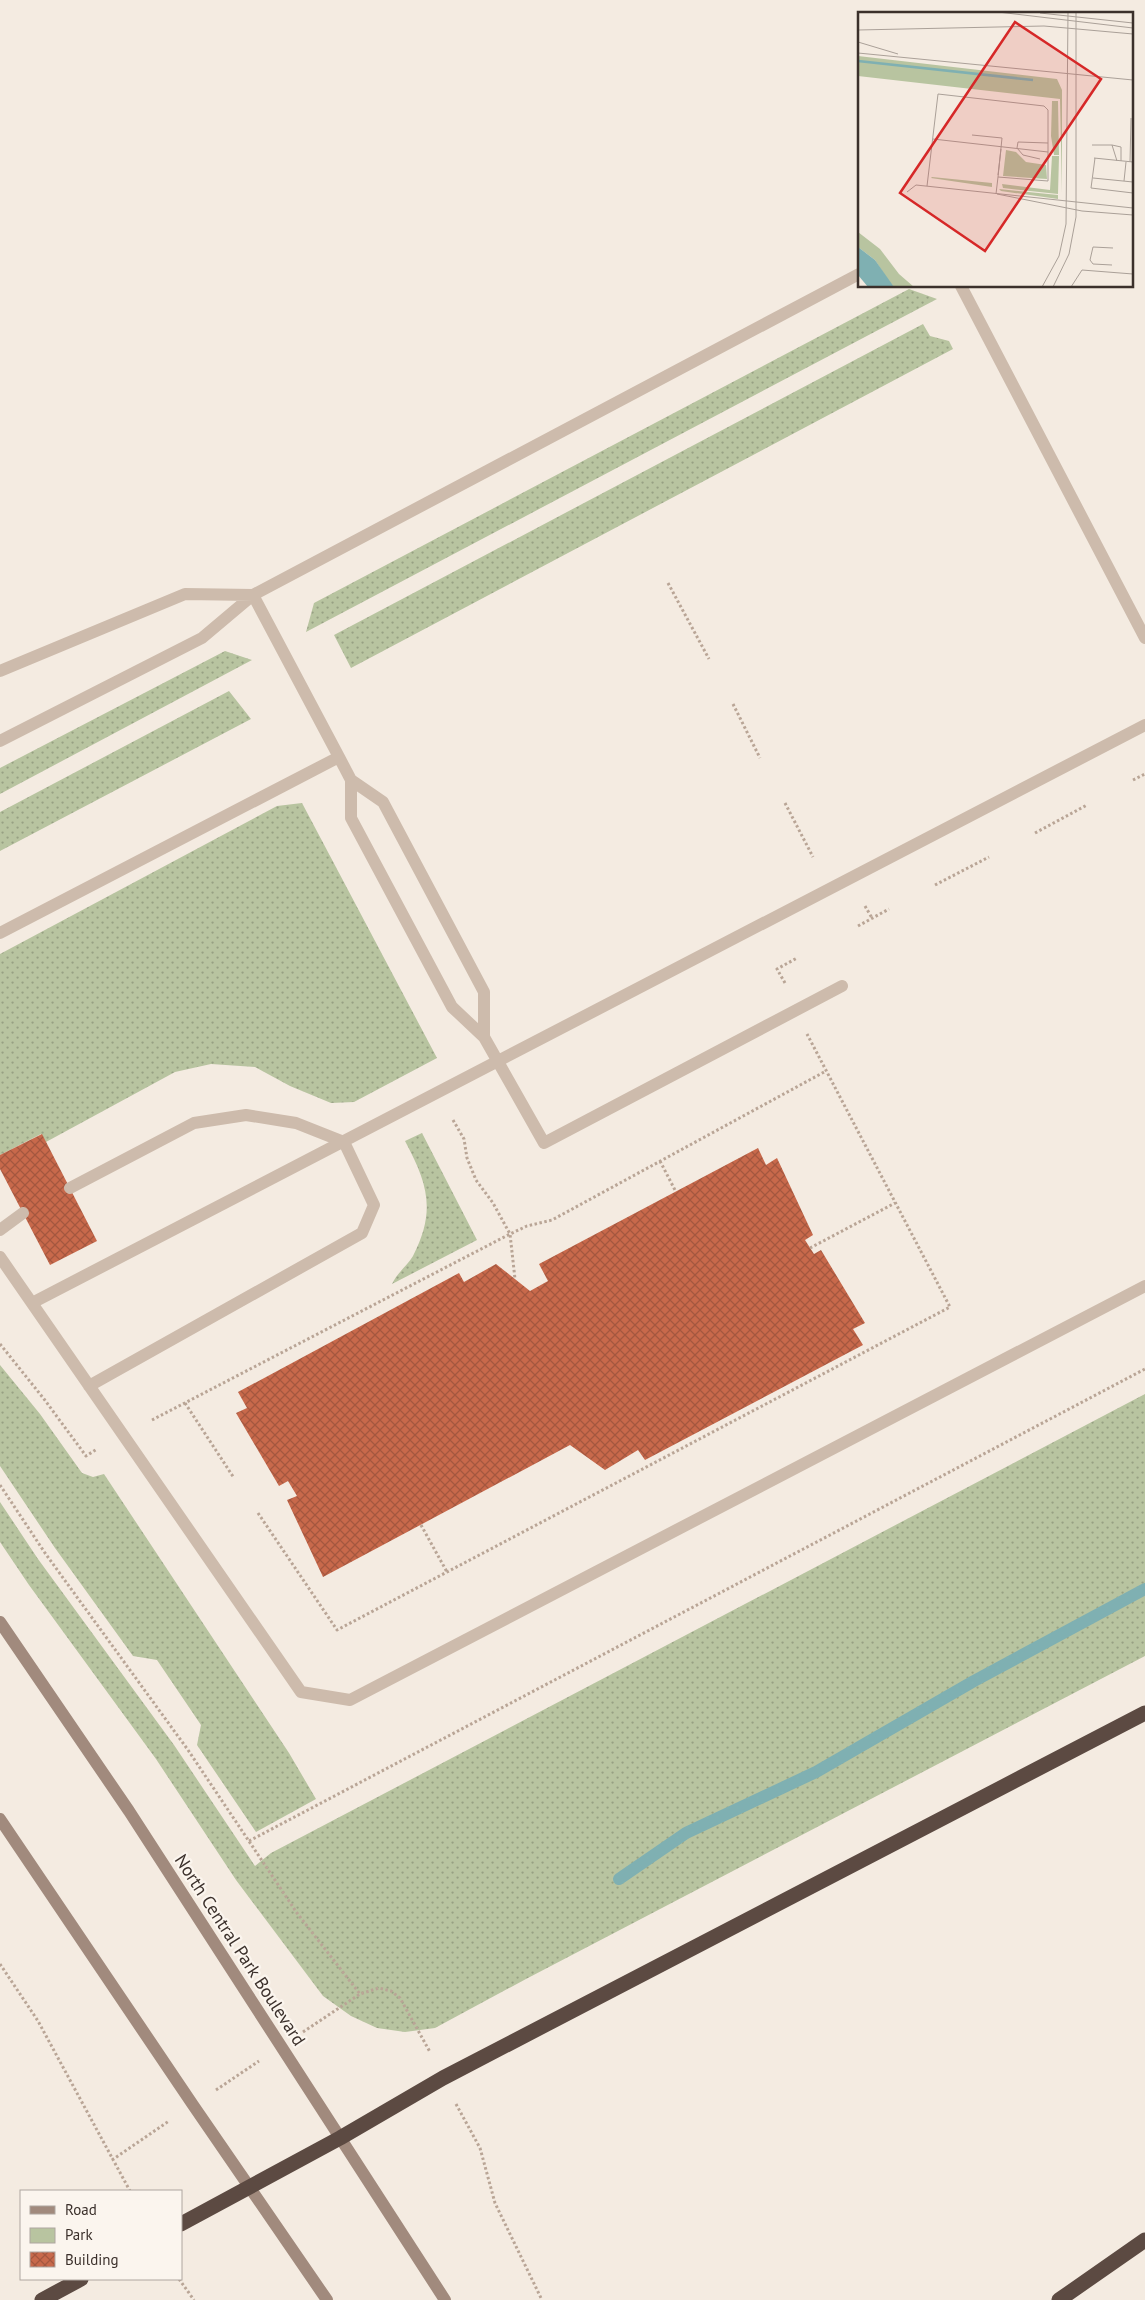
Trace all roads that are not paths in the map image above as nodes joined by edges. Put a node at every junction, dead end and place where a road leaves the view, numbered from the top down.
1 (858, 275) edge
2 (962, 288) edge
3 (253, 596) junction
4 (1145, 638) edge
5 (0, 671) edge
6 (1145, 725) edge
7 (0, 741) edge
8 (339, 757) junction
9 (351, 780) junction
10 (0, 933) edge
11 (842, 986) dead end
12 (484, 1037) junction
13 (497, 1061) junction
14 (344, 1142) junction
15 (70, 1188) dead end
16 (23, 1213) dead end
17 (0, 1230) edge
18 (0, 1258) edge
19 (1145, 1286) edge
20 (32, 1303) junction
21 (89, 1386) junction
22 (0, 1622) edge
23 (1145, 1713) edge
24 (0, 1819) edge
25 (340, 2138) junction
26 (249, 2188) junction
27 (182, 2223) edge
28 (1145, 2240) edge
29 (79, 2280) edge
30 (42, 2300) edge
31 (327, 2300) edge
32 (446, 2300) edge
33 (1059, 2300) edge

1 - 3 lane
2 - 4 lane
3 - 5 lane
3 - 7 lane
3 - 8 lane
6 - 13 lane
8 - 9 lane
8 - 10 lane
9 - 12 lane
9 - 12 lane
11 - 13 lane
12 - 13 lane
13 - 14 lane
14 - 15 lane
14 - 20 lane
14 - 21 lane
16 - 17 lane
18 - 20 lane
19 - 21 lane
20 - 21 lane
22 - 25 main road, North Central Park Boulevard
23 - 25 highway
24 - 26 main road
25 - 26 highway
25 - 32 main road, North Central Park Boulevard
26 - 27 highway
26 - 31 main road
28 - 33 highway
29 - 30 highway

